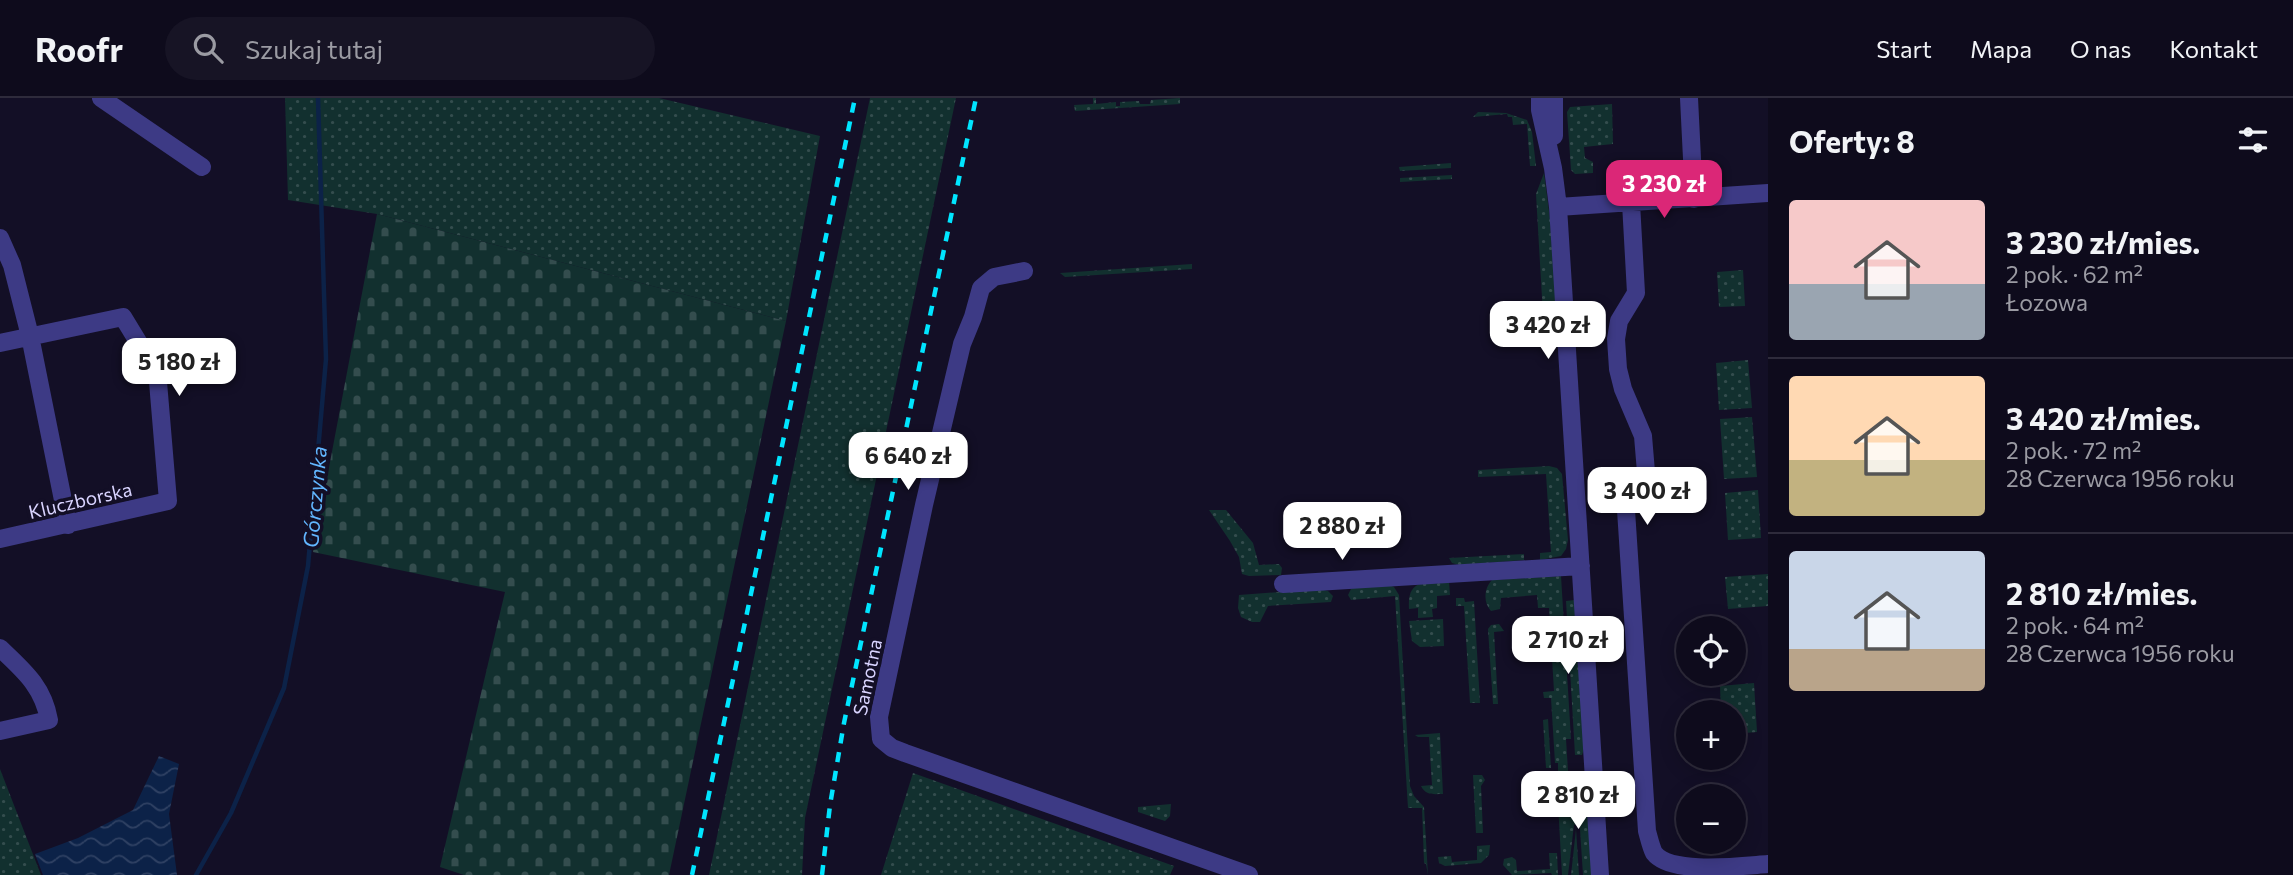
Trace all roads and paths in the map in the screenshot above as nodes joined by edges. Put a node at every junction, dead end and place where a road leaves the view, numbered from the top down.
1 (101, 98) edge
2 (1540, 98) edge
3 (1554, 98) edge
4 (1689, 98) edge
5 (202, 167) dead end
6 (1553, 168) junction
7 (1768, 193) edge
8 (1694, 199) junction
9 (1631, 203) junction
10 (1558, 207) junction
11 (0, 238) edge
12 (1024, 271) dead end
13 (30, 336) junction
14 (0, 343) edge
15 (68, 525) junction
16 (0, 539) edge
17 (1581, 566) junction
18 (1283, 584) dead end
19 (0, 648) edge
20 (0, 731) edge
21 (1768, 864) edge
22 (1249, 875) edge
23 (1600, 875) edge

1 - 5 street
2 - 6 street
3 - 6 street
4 - 8 street
6 - 10 street
7 - 8 street
8 - 9 street
9 - 10 street
9 - 21 street
10 - 17 street
11 - 13 street
12 - 22 street, Samotna
13 - 14 street
13 - 15 street
13 - 15 street, Kluczborska
15 - 16 street, Kluczborska
17 - 18 street
17 - 23 street
19 - 20 street

